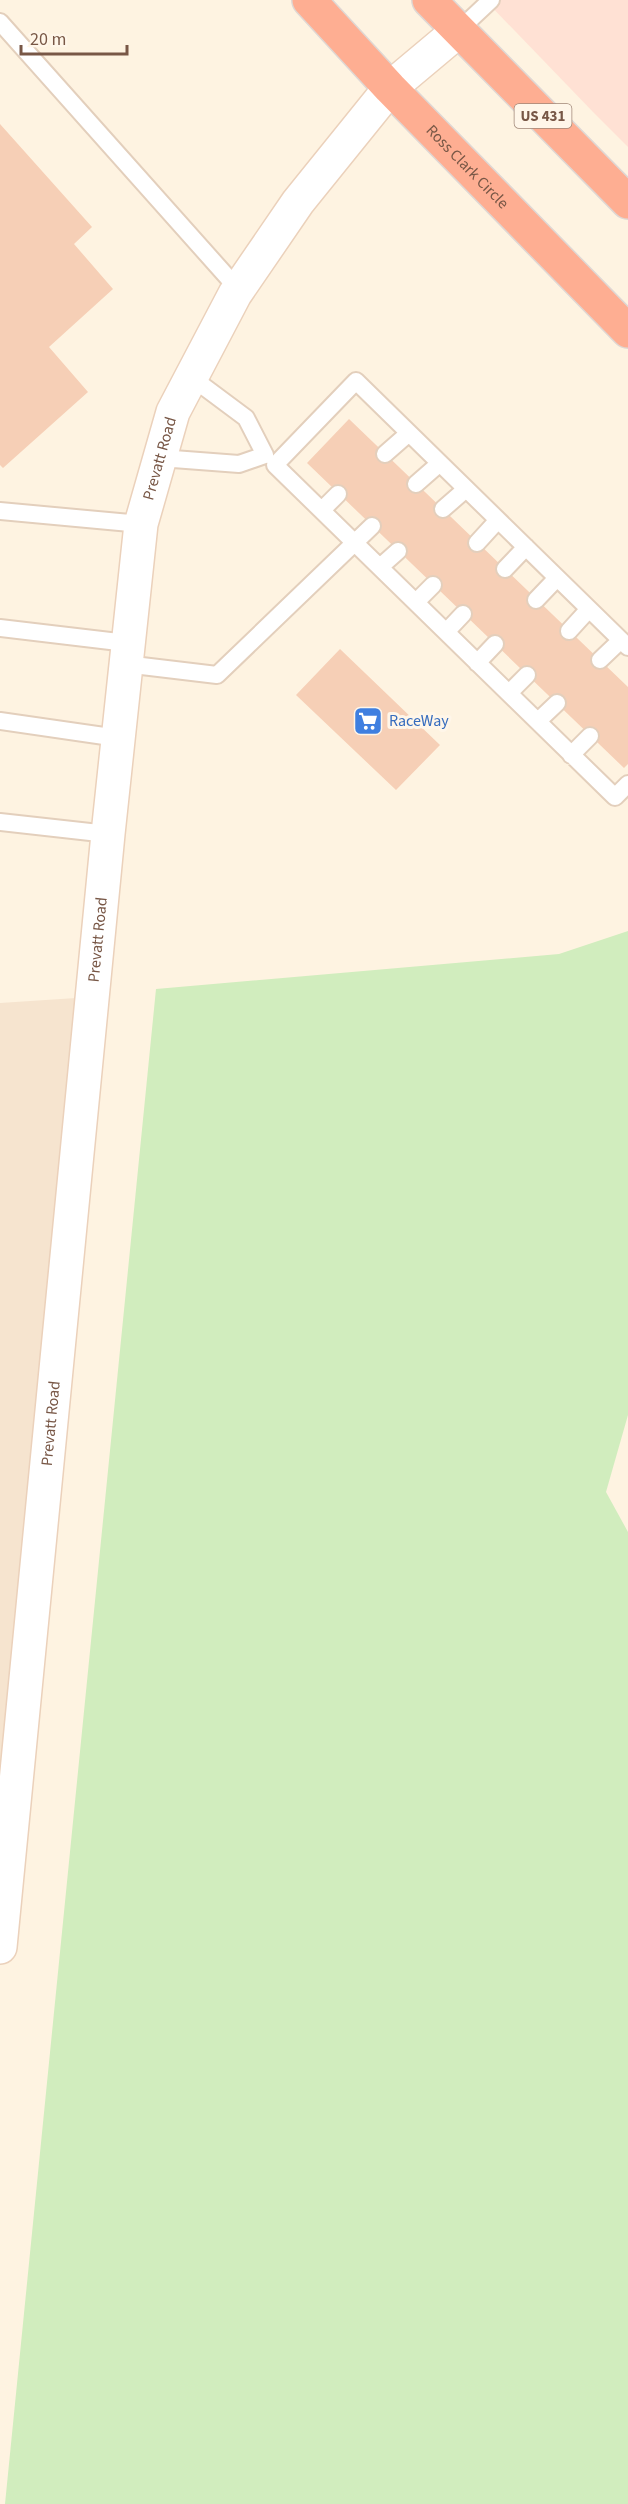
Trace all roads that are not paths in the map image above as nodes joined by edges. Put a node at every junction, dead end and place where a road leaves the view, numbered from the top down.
1 (309, 0) edge
2 (429, 0) edge
3 (490, 0) edge
4 (0, 22) edge
5 (458, 31) junction
6 (390, 88) junction
7 (628, 202) edge
8 (238, 289) junction
9 (628, 331) edge
10 (191, 377) junction
11 (409, 433) junction
12 (385, 454) dead end
13 (160, 458) junction
14 (270, 460) junction
15 (440, 463) junction
16 (416, 484) dead end
17 (466, 489) junction
18 (338, 494) dead end
19 (443, 509) dead end
20 (322, 510) junction
21 (0, 511) edge
22 (498, 520) junction
23 (141, 524) junction
24 (372, 526) dead end
25 (354, 542) junction
26 (477, 543) dead end
27 (525, 547) junction
28 (398, 551) dead end
29 (380, 567) junction
30 (505, 569) dead end
31 (557, 578) junction
32 (433, 585) dead end
33 (536, 600) dead end
34 (416, 602) junction
35 (589, 609) junction
36 (463, 614) dead end
37 (0, 628) edge
38 (569, 631) dead end
39 (446, 632) junction
40 (624, 643) edge
41 (495, 644) dead end
42 (126, 654) junction
43 (600, 660) dead end
44 (477, 663) junction
45 (527, 675) dead end
46 (509, 693) junction
47 (557, 703) dead end
48 (0, 721) edge
49 (538, 722) junction
50 (590, 736) dead end
51 (118, 738) junction
52 (571, 755) junction
53 (628, 784) edge
54 (0, 822) edge
55 (108, 834) junction
56 (0, 1947) edge

1 - 6 highway, Ross Clark Circle
2 - 5 highway, US 431
3 - 5 lane
4 - 8 lane
5 - 6 street, Prevatt Road
5 - 7 highway, US 431
6 - 8 street, Prevatt Road
6 - 9 highway, Ross Clark Circle
8 - 10 street, Prevatt Road
10 - 13 street, Prevatt Road
10 - 14 lane
11 - 12 lane
11 - 14 lane
11 - 15 lane
13 - 14 lane
13 - 23 street, Prevatt Road
14 - 20 lane
15 - 16 lane
15 - 17 lane
17 - 19 lane
17 - 22 lane
18 - 20 lane
20 - 25 lane
21 - 23 lane
22 - 26 lane
22 - 27 lane
23 - 42 street, Prevatt Road
24 - 25 lane
25 - 29 lane
25 - 42 lane
27 - 30 lane
27 - 31 lane
28 - 29 lane
29 - 34 lane
31 - 33 lane
31 - 35 lane
32 - 34 lane
34 - 39 lane
35 - 38 lane
35 - 40 lane
36 - 39 lane
37 - 42 lane
39 - 44 lane
40 - 43 lane
41 - 44 lane
42 - 51 street, Prevatt Road
44 - 46 lane
45 - 46 lane
46 - 49 lane
47 - 49 lane
48 - 51 lane
49 - 52 lane
50 - 52 lane
51 - 55 street, Prevatt Road
52 - 53 lane
54 - 55 lane
55 - 56 street, Prevatt Road

